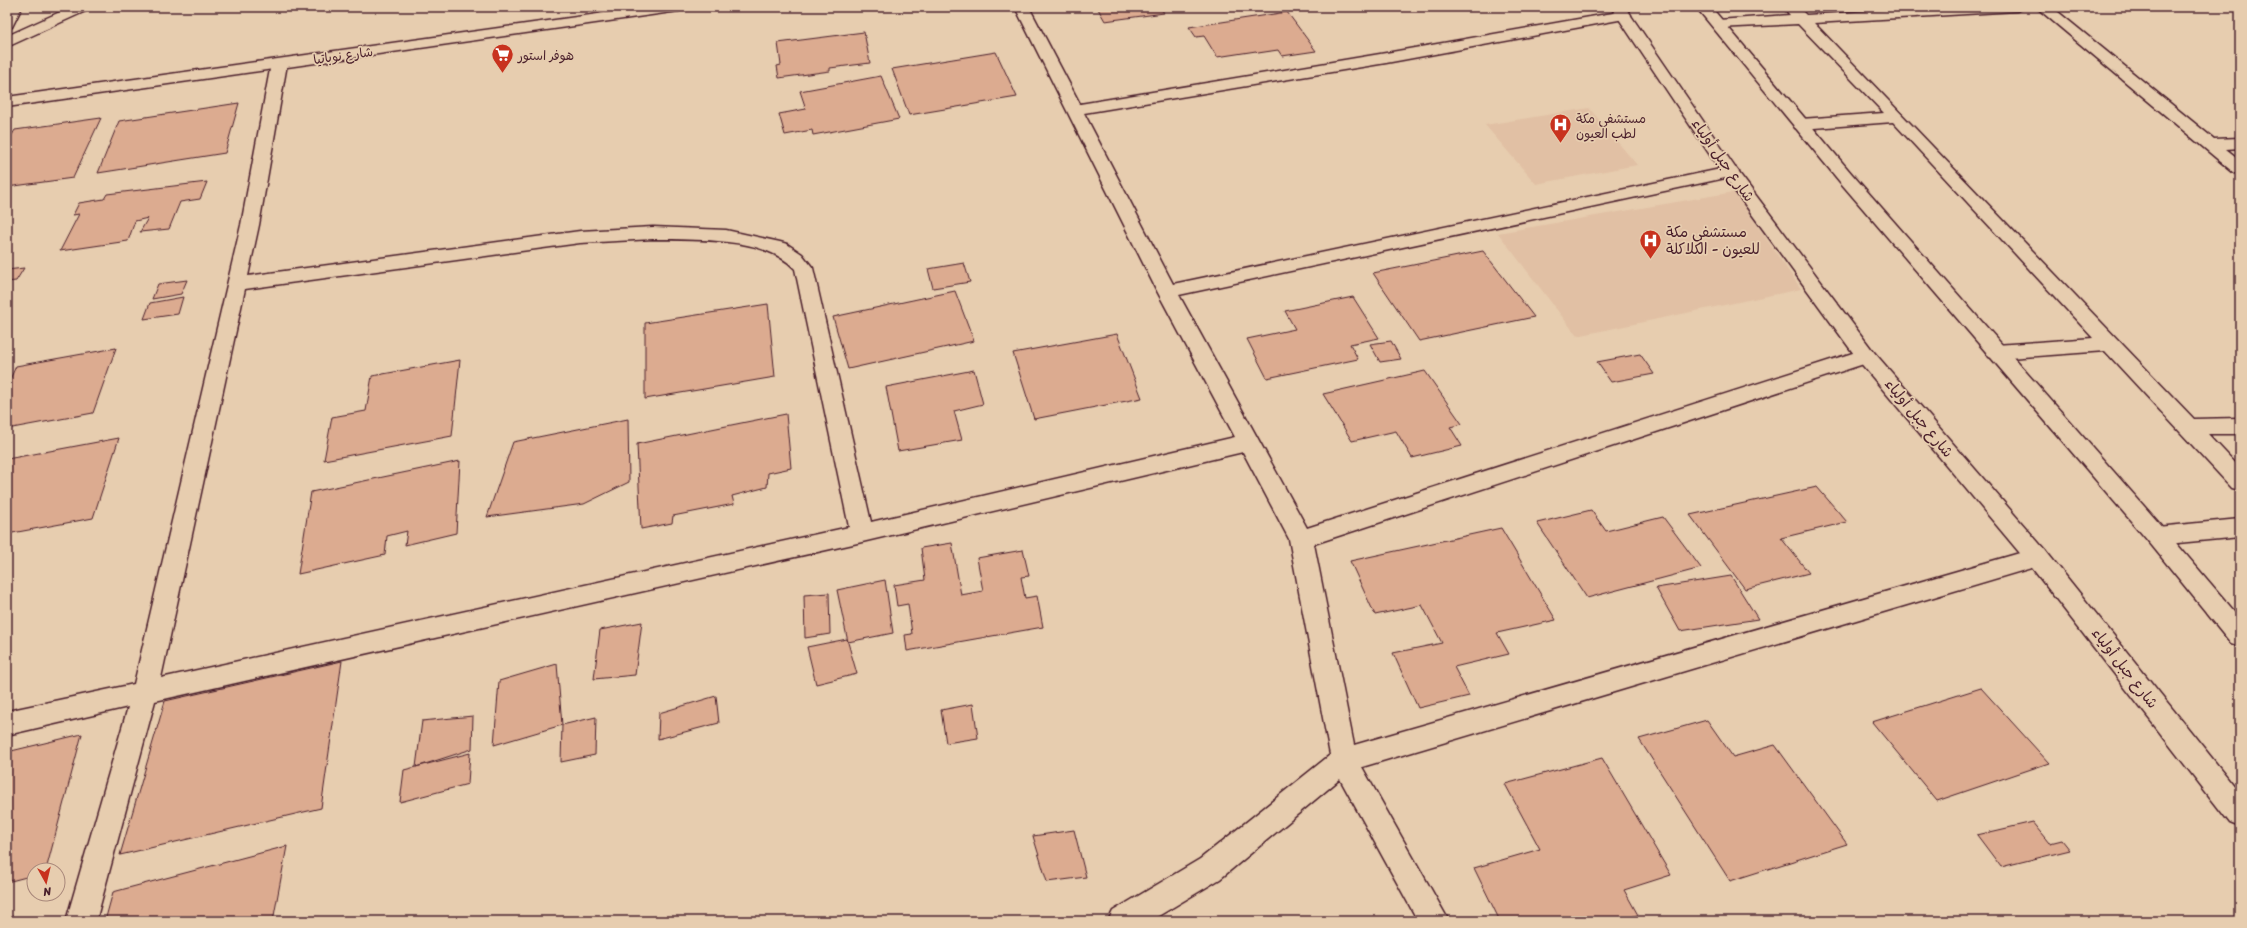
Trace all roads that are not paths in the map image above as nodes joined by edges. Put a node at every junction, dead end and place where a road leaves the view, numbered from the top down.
1 (15, 7) edge
2 (83, 7) edge
3 (679, 7) edge
4 (1022, 7) edge
5 (1704, 7) edge
6 (2017, 7) edge
7 (2043, 7) edge
8 (1621, 11) edge
9 (1796, 13) edge
10 (7, 24) edge
11 (1718, 24) junction
12 (7, 42) edge
13 (279, 64) junction
14 (7, 102) edge
15 (1075, 110) junction
16 (1897, 117) junction
17 (1801, 124) junction
18 (2240, 143) edge
19 (2210, 144) junction
20 (2240, 169) edge
21 (1730, 172) junction
22 (237, 284) junction
23 (1167, 291) junction
24 (2112, 344) junction
25 (1996, 352) junction
26 (1866, 356) junction
27 (2240, 426) edge
28 (2189, 427) junction
29 (1250, 442) junction
30 (2240, 482) edge
31 (2240, 528) edge
32 (862, 533) junction
33 (2157, 536) junction
34 (1301, 538) junction
35 (2037, 557) junction
36 (2240, 636) edge
37 (145, 692) junction
38 (7, 723) edge
39 (1344, 760) junction
40 (2240, 814) edge
41 (81, 921) edge
42 (1123, 921) edge
43 (1434, 921) edge

1 - 10 street
2 - 12 street
3 - 13 street, شارع نوباتيا
4 - 15 street
5 - 11 street
6 - 9 street
7 - 19 street
8 - 15 street
8 - 21 street, شارع جبل أولياء
9 - 11 street
9 - 16 street
11 - 17 street
13 - 14 street, شارع نوباتيا
13 - 22 street
15 - 23 street
16 - 17 street
16 - 24 street
17 - 25 street
18 - 19 street
19 - 20 street
21 - 23 street
21 - 26 street, شارع جبل أولياء
22 - 32 street
22 - 37 street
23 - 29 street
24 - 25 street
24 - 28 street
25 - 33 street
26 - 34 street
26 - 35 street, شارع جبل أولياء
27 - 28 street
28 - 30 street
29 - 32 street
29 - 34 street
31 - 33 street
32 - 37 street
33 - 36 street
34 - 39 street
35 - 39 street
35 - 40 street, شارع جبل أولياء
37 - 38 street
37 - 41 street
39 - 42 street
39 - 43 street

